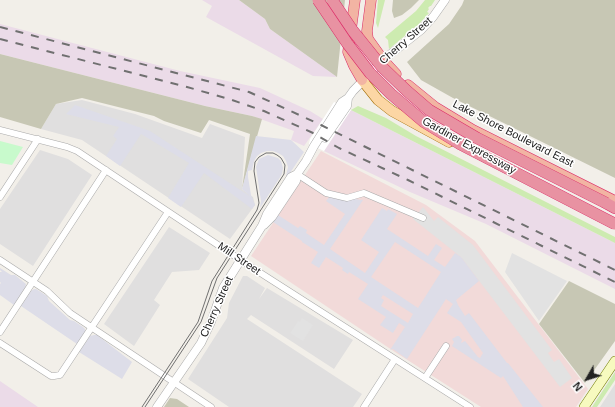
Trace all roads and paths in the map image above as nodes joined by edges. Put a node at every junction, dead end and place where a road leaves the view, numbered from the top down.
1 (318, 0) edge
2 (332, 0) edge
3 (355, 0) edge
4 (371, 0) edge
5 (445, 0) edge
6 (383, 60) junction
7 (362, 80) junction
8 (0, 130) edge
9 (38, 139) junction
10 (106, 170) junction
11 (297, 174) junction
12 (0, 197) edge
13 (615, 201) edge
14 (615, 208) edge
15 (168, 212) junction
16 (424, 218) dead end
17 (615, 218) edge
18 (615, 224) edge
19 (240, 259) junction
20 (0, 260) edge
21 (33, 282) junction
22 (91, 328) junction
23 (0, 332) edge
24 (0, 342) edge
25 (446, 346) dead end
26 (396, 359) junction
27 (615, 361) edge
28 (425, 378) junction
29 (173, 383) junction
30 (157, 407) edge
31 (211, 407) edge
32 (364, 407) edge
33 (470, 407) edge
34 (584, 407) edge

1 - 18 highway, Gardiner Expressway, bridge
2 - 14 highway, Gardiner Expressway, bridge
3 - 7 highway
4 - 6 highway, Lake Shore Boulevard East
5 - 6 street, Cherry Street
6 - 7 street, Cherry Street
6 - 13 highway, Lake Shore Boulevard East
7 - 11 street, Cherry Street
7 - 17 main road
8 - 9 street, Mill Street
9 - 10 street, Mill Street
9 - 12 street
10 - 15 street, Mill Street
10 - 21 street
11 - 16 street
11 - 19 street, Cherry Street
15 - 19 street, Mill Street
15 - 22 street
19 - 26 street, Mill Street
19 - 29 street, Cherry Street
20 - 21 street
21 - 22 street
21 - 23 street
22 - 24 street
22 - 29 street
25 - 28 street
26 - 28 street, Mill Street
26 - 32 street
27 - 34 main road
28 - 33 street, Mill Street
29 - 30 street, Cherry Street
29 - 31 street

